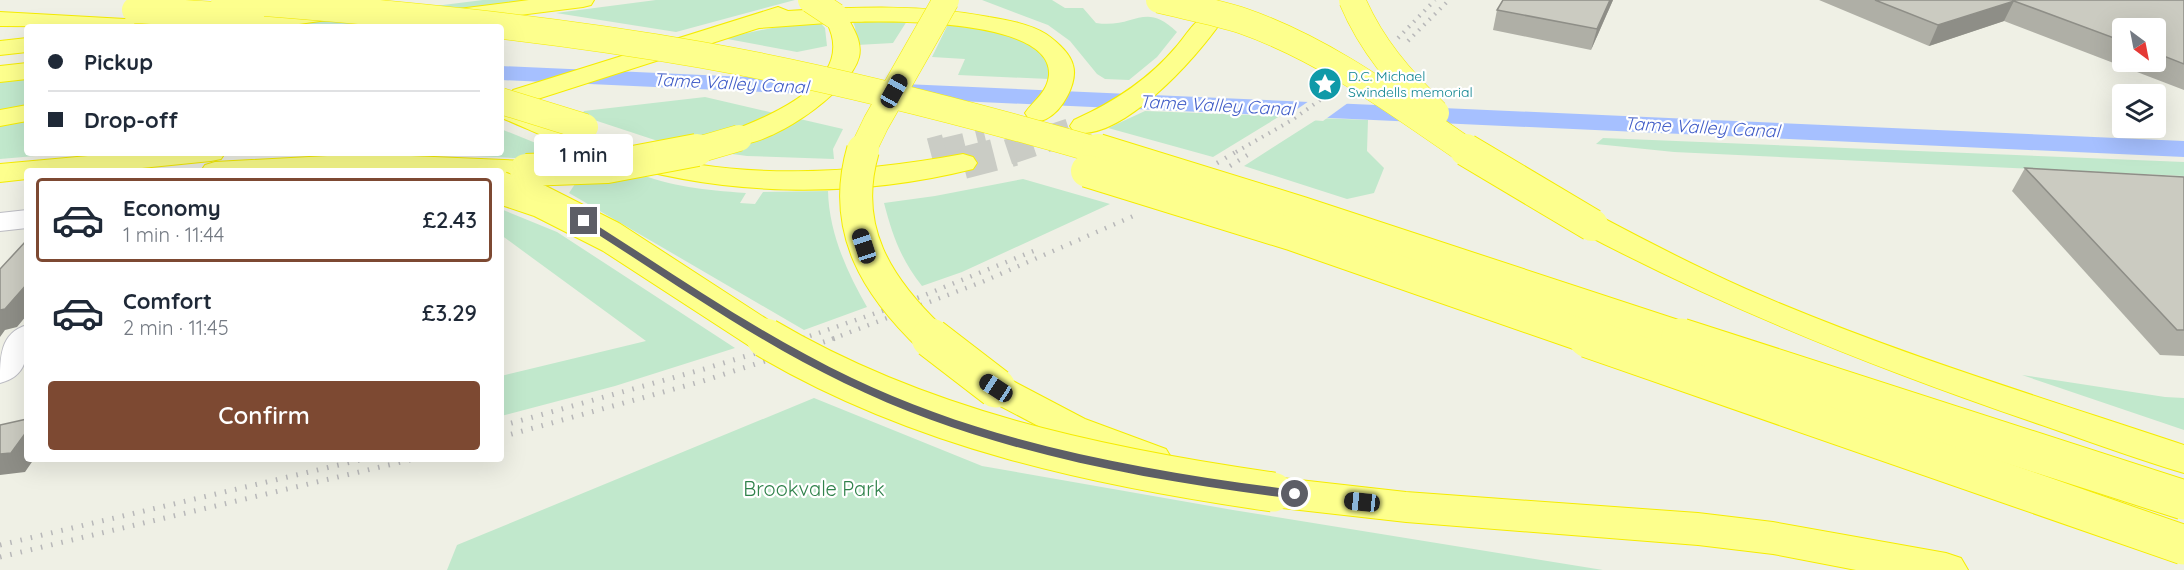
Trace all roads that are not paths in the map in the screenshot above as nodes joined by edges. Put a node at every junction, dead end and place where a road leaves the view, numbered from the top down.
1 (224, 0) edge
2 (434, 0) edge
3 (582, 0) edge
4 (610, 0) edge
5 (811, 0) edge
6 (841, 0) edge
7 (946, 0) edge
8 (1159, 0) edge
9 (1352, 0) edge
10 (0, 8) edge
11 (1218, 9) edge
12 (0, 19) edge
13 (757, 21) junction
14 (89, 24) edge
15 (249, 24) edge
16 (329, 24) edge
17 (394, 24) edge
18 (473, 24) edge
19 (482, 24) edge
20 (504, 27) edge
21 (504, 42) edge
22 (24, 45) edge
23 (0, 48) edge
24 (24, 53) edge
25 (0, 56) edge
26 (24, 71) edge
27 (0, 74) edge
28 (517, 99) edge
29 (1038, 113) dead end
30 (24, 114) edge
31 (0, 118) edge
32 (1084, 126) tunnel mouth
33 (179, 156) edge
34 (963, 163) tunnel mouth
35 (53, 168) edge
36 (271, 168) edge
37 (480, 168) edge
38 (504, 169) edge
39 (24, 171) edge
40 (0, 173) edge
41 (504, 189) edge
42 (24, 190) edge
43 (0, 193) edge
44 (24, 219) edge
45 (0, 222) edge
46 (1592, 225) junction
47 (24, 340) edge
48 (0, 371) edge
49 (2184, 459) edge
50 (1273, 492) junction
51 (2184, 500) edge
52 (2184, 545) edge
53 (1946, 570) edge

1 - 19 highway, bridge
2 - 15 highway
3 - 17 highway
4 - 18 highway, bridge
5 - 38 highway, bridge
6 - 13 highway
7 - 50 highway, bridge
8 - 46 highway, bridge
9 - 46 highway, bridge
10 - 16 highway, bridge
11 - 32 highway
12 - 14 highway
13 - 28 highway
13 - 29 highway
20 - 51 highway, bridge
21 - 52 highway, bridge
22 - 23 highway
24 - 25 highway
26 - 27 highway
28 - 34 highway
30 - 31 highway
33 - 35 highway
36 - 37 highway, bridge
39 - 40 highway
41 - 50 highway, bridge
42 - 43 highway
44 - 45 street
46 - 49 highway
47 - 48 street
50 - 53 highway

